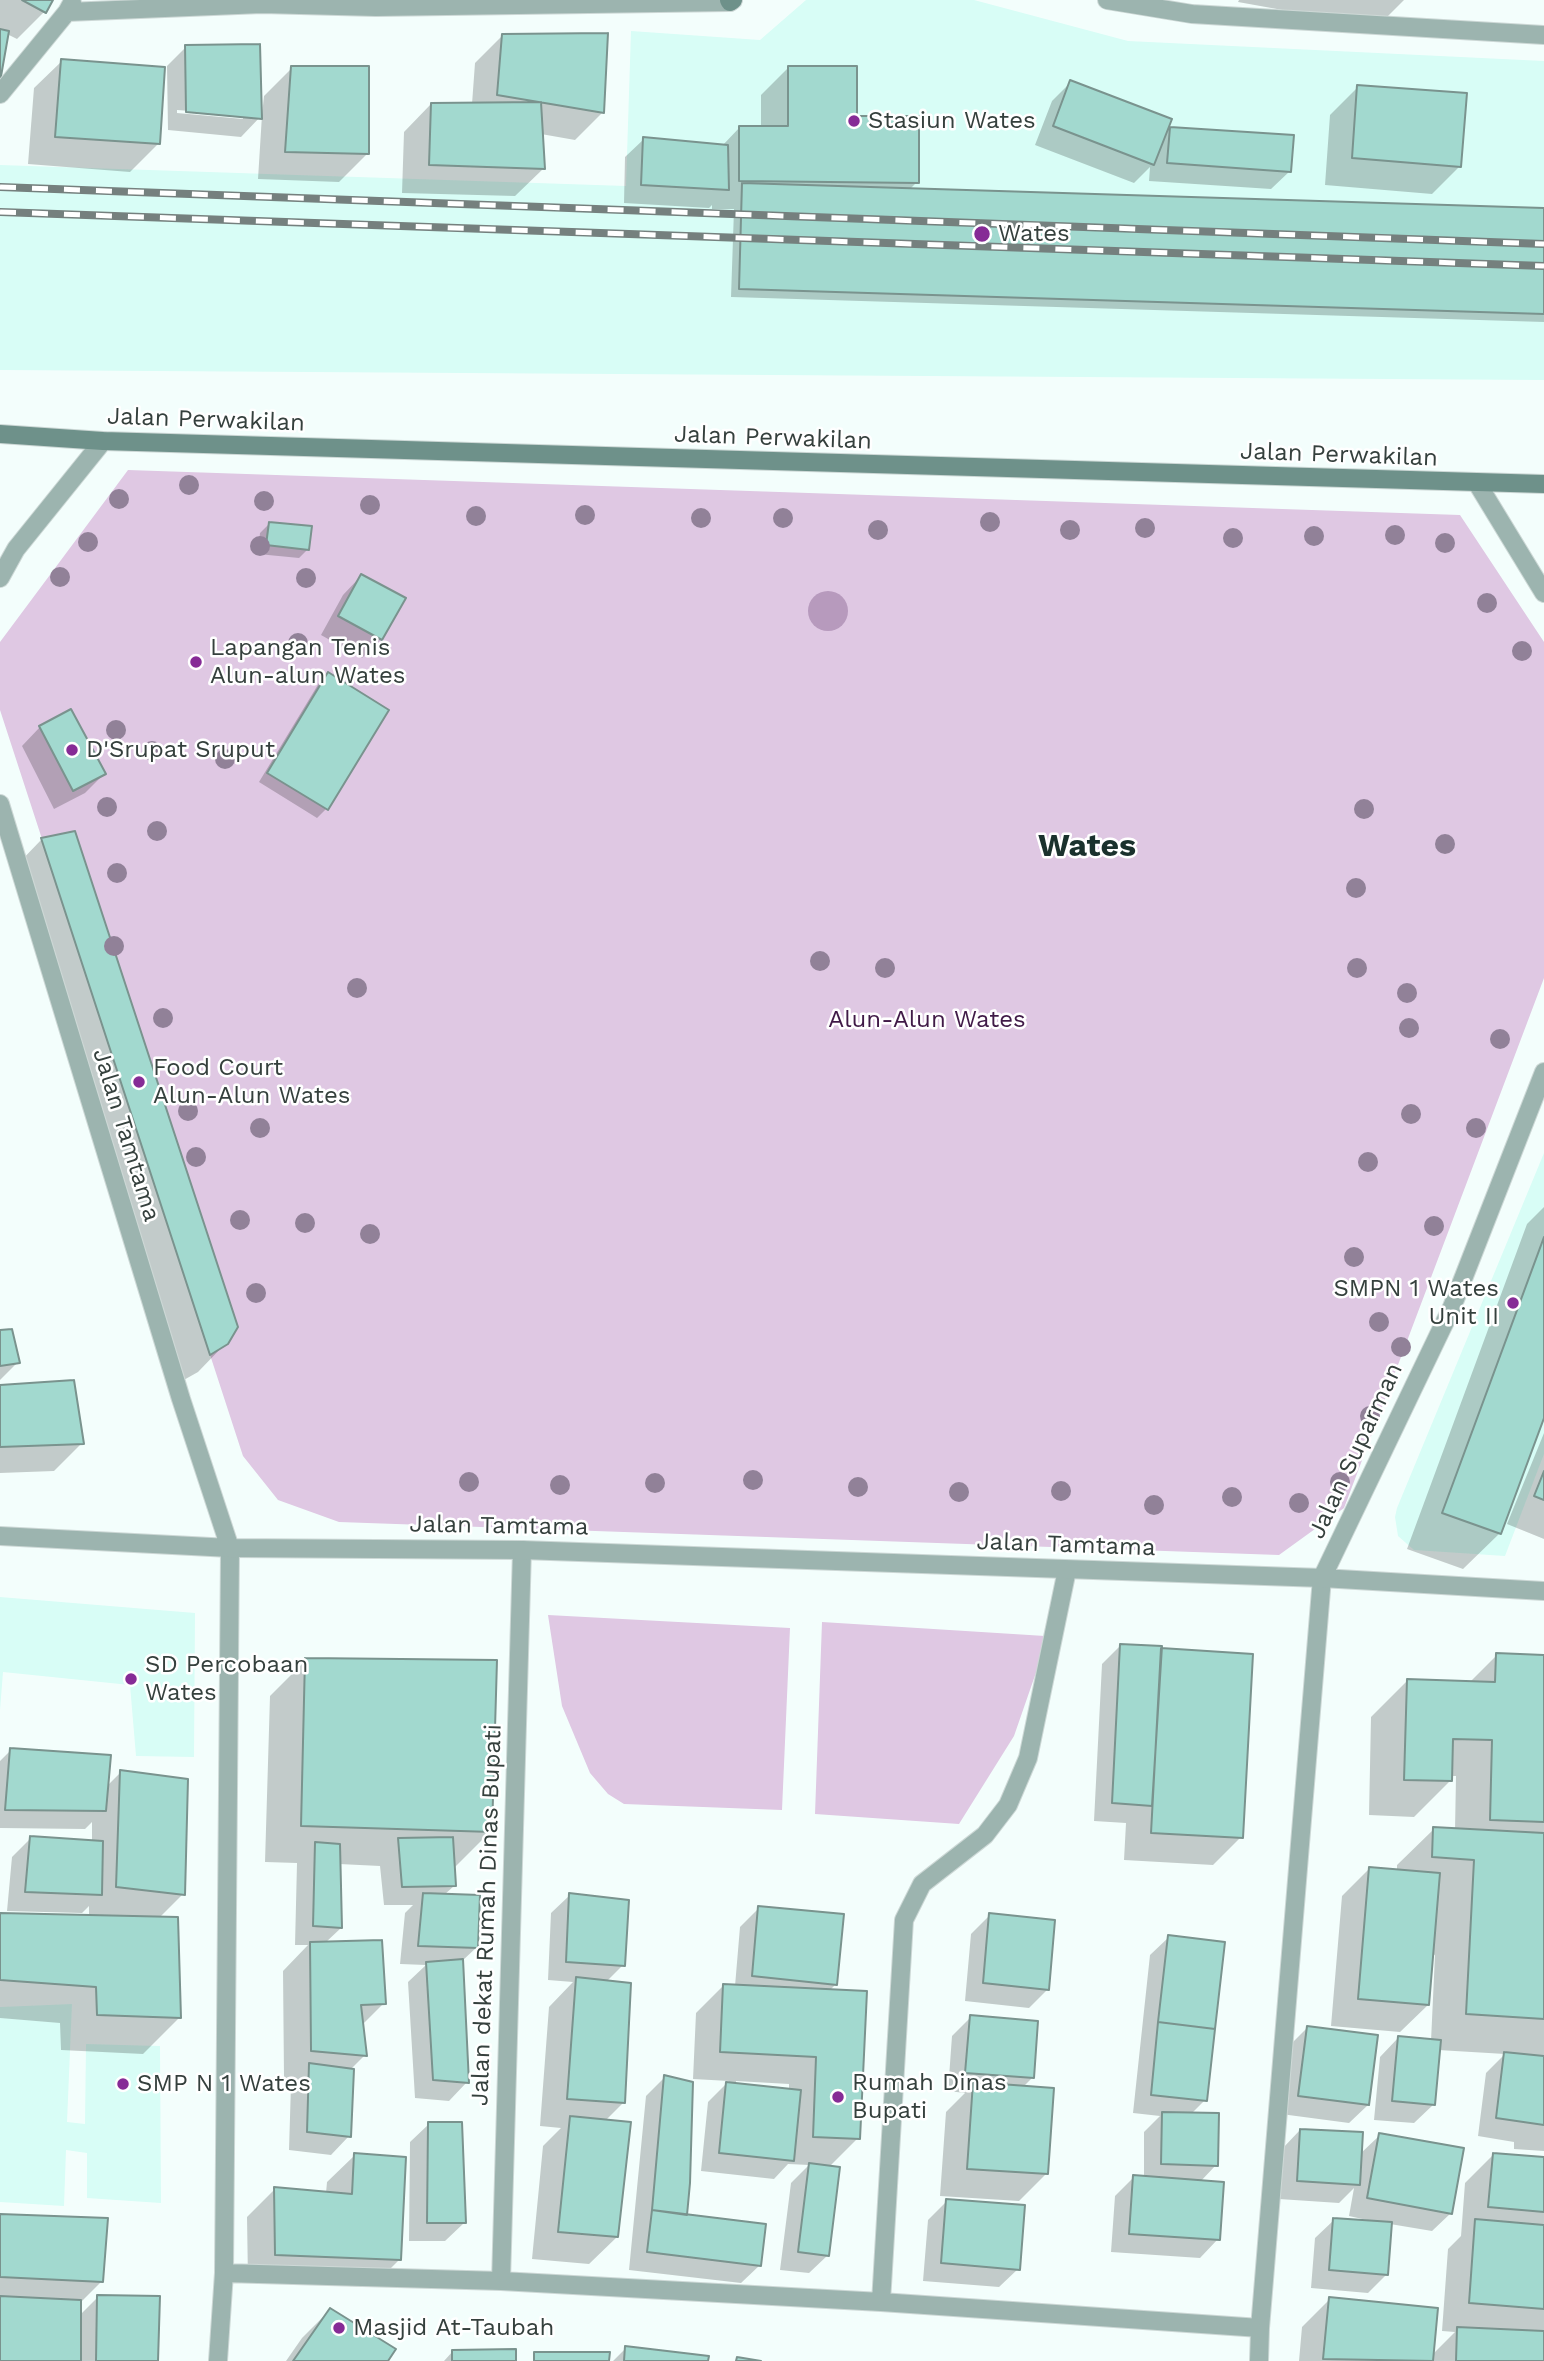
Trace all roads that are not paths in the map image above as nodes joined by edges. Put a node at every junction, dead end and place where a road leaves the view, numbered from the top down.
1 (1107, 0) edge
2 (730, 1) edge
3 (70, 6) edge
4 (1196, 7) edge
5 (1544, 35) edge
6 (0, 94) edge
7 (0, 434) edge
8 (103, 441) junction
9 (1477, 483) junction
10 (1544, 484) edge
11 (0, 578) edge
12 (1544, 593) edge
13 (0, 804) edge
14 (1544, 1072) edge
15 (0, 1536) edge
16 (230, 1548) junction
17 (522, 1550) junction
18 (1067, 1570) junction
19 (1322, 1578) junction
20 (1544, 1591) edge
21 (224, 2273) junction
22 (501, 2281) junction
23 (881, 2302) junction
24 (1260, 2328) junction
25 (218, 2361) edge
26 (1259, 2361) edge

1 - 4 street
2 - 3 street
3 - 6 street
4 - 5 street
7 - 8 main road, Jalan Perwakilan
8 - 9 main road, Jalan Perwakilan
8 - 11 street
9 - 10 main road, Jalan Perwakilan
9 - 12 street
13 - 16 street, Jalan Tamtama
14 - 19 street, Jalan Suparman
15 - 16 street
16 - 17 street, Jalan Tamtama
16 - 21 street
17 - 18 street, Jalan Tamtama
17 - 22 street, Jalan dekat Rumah Dinas Bupati
18 - 19 street, Jalan Tamtama
18 - 23 street
19 - 20 street, Jalan Tamtama
19 - 24 street
21 - 22 street
21 - 25 street
22 - 23 street
23 - 24 street
24 - 26 street

